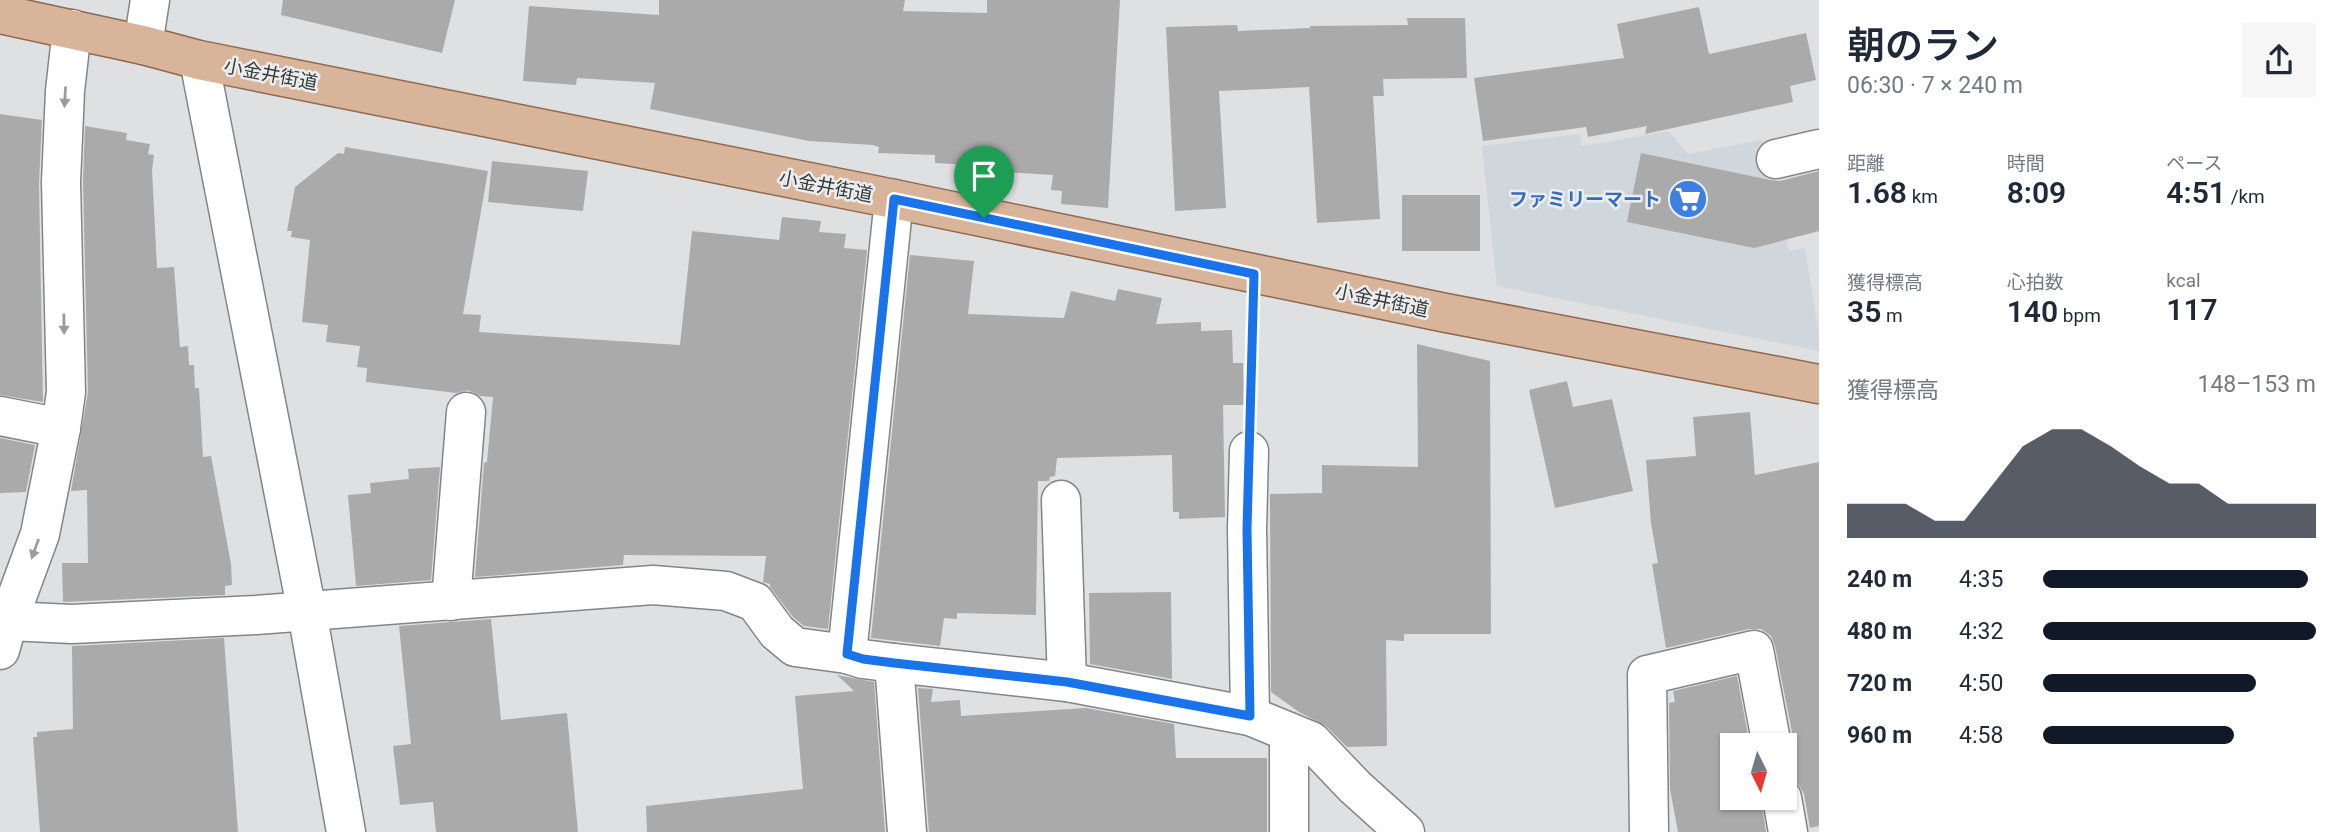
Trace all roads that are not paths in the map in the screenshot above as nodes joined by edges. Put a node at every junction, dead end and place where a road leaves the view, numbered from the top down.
1 (150, 0) edge
2 (0, 14) edge
3 (72, 29) junction
4 (143, 45) junction
5 (199, 60) junction
6 (1819, 149) edge
7 (1776, 159) dead end
8 (894, 199) junction
9 (1819, 384) edge
10 (466, 412) dead end
11 (0, 416) edge
12 (61, 428) junction
13 (1249, 451) road end
14 (1061, 500) dead end
15 (451, 601) junction
16 (307, 612) junction
17 (4, 636) edge
18 (847, 654) junction
19 (894, 663) junction
20 (1067, 682) junction
21 (1250, 716) junction
22 (1289, 732) junction
23 (1770, 733) edge
24 (1784, 810) edge
25 (346, 832) edge
26 (907, 832) edge
27 (1289, 832) edge
28 (1405, 832) edge
29 (1649, 832) edge
30 (1788, 832) edge

1 - 4 street
2 - 3 main road, 小金井街道
3 - 4 main road, 小金井街道
3 -> 12 street
4 - 5 main road, 小金井街道
5 - 8 main road, 小金井街道
5 - 16 street
6 - 7 street
8 - 9 main road, 小金井街道
8 - 18 street
10 - 15 street
11 - 12 street
12 -> 17 street
13 - 21 street
14 - 20 street
15 - 16 street
15 - 18 street
16 - 17 street
16 - 25 street
18 - 19 street
19 - 20 street
19 - 26 street
20 - 21 street
21 - 22 street
22 - 27 street
22 - 28 street
23 - 29 street
24 - 30 street

